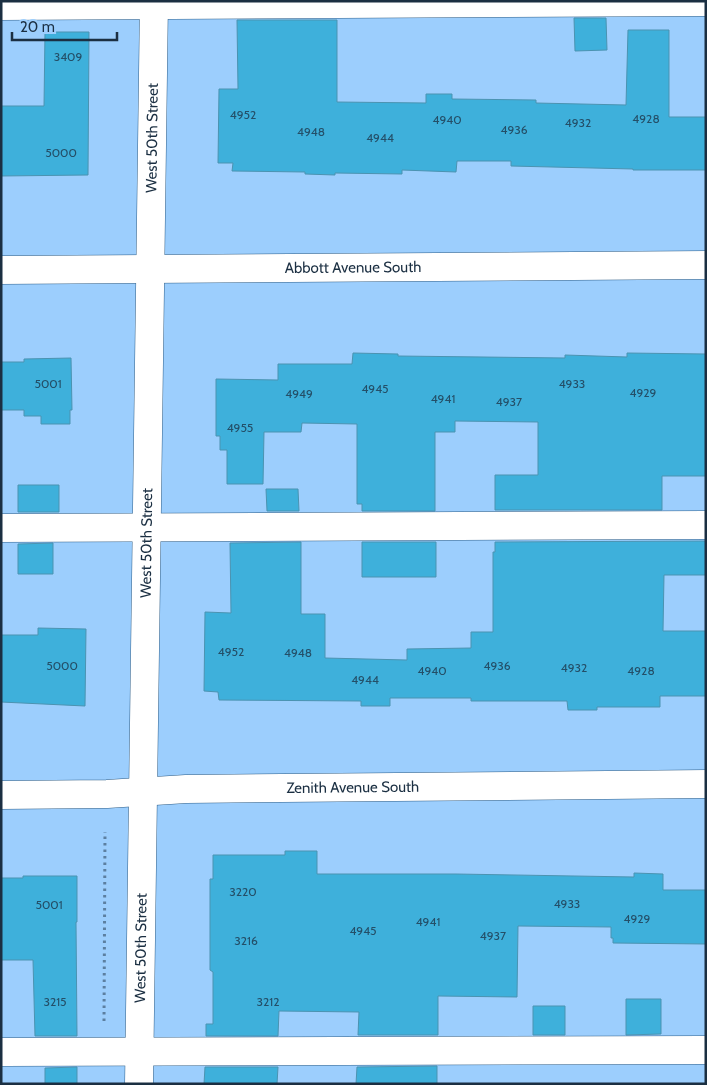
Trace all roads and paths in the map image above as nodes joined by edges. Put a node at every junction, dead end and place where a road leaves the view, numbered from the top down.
1 (706, 2) edge
2 (154, 3) edge
3 (1, 6) edge
4 (706, 265) edge
5 (150, 269) junction
6 (1, 270) edge
7 (706, 525) edge
8 (1, 528) edge
9 (148, 528) junction
10 (706, 784) edge
11 (142, 792) junction
12 (1, 795) edge
13 (105, 832) dead end
14 (706, 1050) edge
15 (104, 1051) junction
16 (139, 1051) junction
17 (1, 1052) edge
18 (139, 1084) edge

1 - 2 street
2 - 3 street
2 - 5 street, West 50th Street
4 - 5 street, Abbott Avenue South
5 - 6 street, Abbott Avenue South
5 - 9 street, West 50th Street
7 - 9 street
8 - 9 street
9 - 11 street, West 50th Street
10 - 11 street, Zenith Avenue South
11 - 12 street, Zenith Avenue South
11 - 16 street, West 50th Street
13 - 15 path
14 - 16 street
15 - 16 street
15 - 17 street
16 - 18 street, West 50th Street

